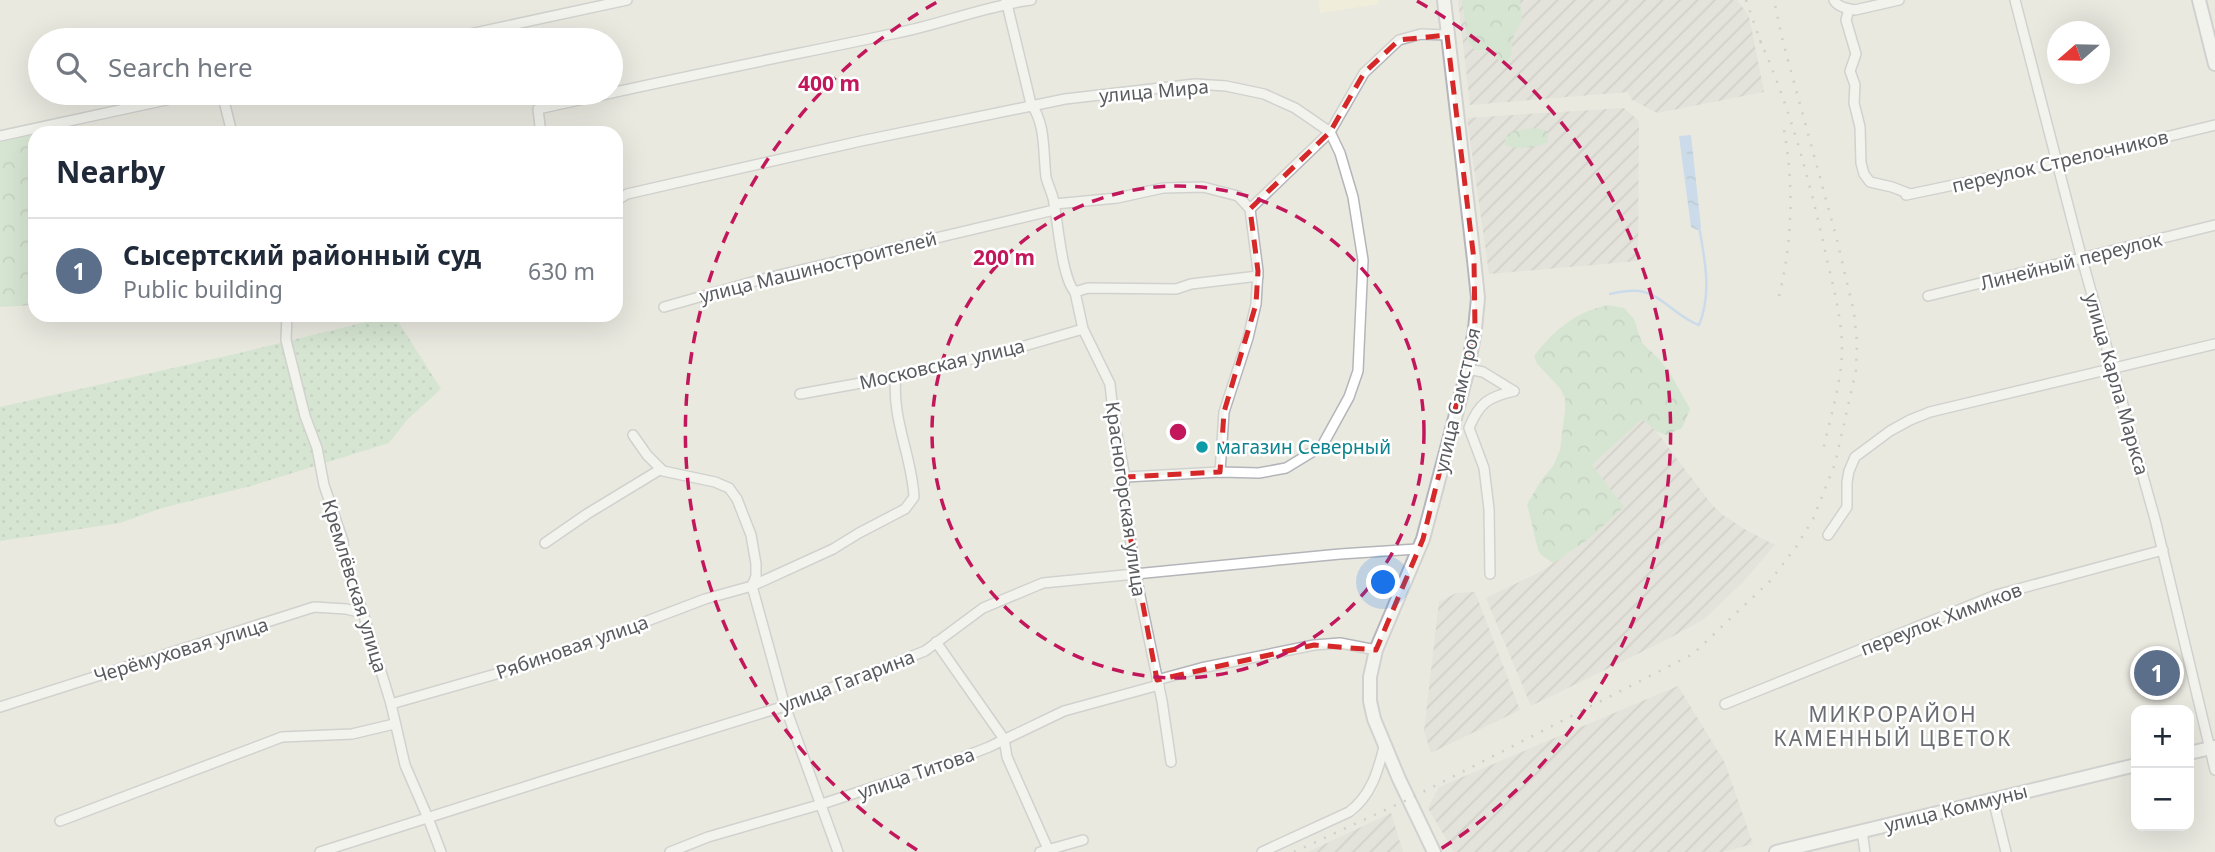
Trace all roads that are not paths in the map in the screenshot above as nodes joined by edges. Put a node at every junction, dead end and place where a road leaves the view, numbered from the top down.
1 (627, 0) edge
2 (1031, 0) edge
3 (1444, 0) edge
4 (1833, 0) edge
5 (1899, 0) edge
6 (2015, 0) edge
7 (2199, 0) edge
8 (1007, 1) edge
9 (1849, 9) junction
10 (498, 28) edge
11 (1447, 34) junction
12 (2215, 64) edge
13 (623, 90) edge
14 (1031, 104) junction
15 (141, 105) edge
16 (225, 105) edge
17 (556, 105) edge
18 (2215, 125) edge
19 (42, 126) edge
20 (230, 126) edge
21 (540, 126) edge
22 (28, 129) edge
23 (1330, 132) junction
24 (0, 135) edge
25 (2058, 163) junction
26 (623, 197) edge
27 (1054, 207) junction
28 (1250, 209) junction
29 (2215, 225) edge
30 (2082, 259) junction
31 (1258, 276) junction
32 (1075, 292) junction
33 (1928, 296) dead end
34 (664, 307) dead end
35 (287, 322) edge
36 (1083, 329) junction
37 (2215, 344) edge
38 (2113, 367) junction
39 (1468, 369) junction
40 (897, 376) junction
41 (800, 394) dead end
42 (632, 435) dead end
43 (661, 469) junction
44 (1220, 472) junction
45 (1125, 477) junction
46 (1828, 535) dead end
47 (545, 542) dead end
48 (1417, 549) junction
49 (2163, 550) junction
50 (1135, 573) junction
51 (1490, 574) dead end
52 (752, 586) junction
53 (363, 613) junction
54 (936, 642) junction
55 (1377, 650) junction
56 (1158, 682) junction
57 (391, 704) junction
58 (1725, 705) dead end
59 (785, 706) junction
60 (0, 708) edge
61 (394, 724) junction
62 (1004, 739) junction
63 (1384, 747) junction
64 (2212, 747) edge
65 (2194, 752) edge
66 (1171, 762) dead end
67 (2131, 766) edge
68 (2215, 770) edge
69 (1993, 799) junction
70 (822, 804) junction
71 (428, 818) junction
72 (60, 821) dead end
73 (1862, 831) junction
74 (1083, 840) dead end
75 (1044, 851) edge
76 (320, 852) edge
77 (441, 852) edge
78 (670, 852) edge
79 (838, 852) edge
80 (1262, 852) edge
81 (1434, 852) edge
82 (1776, 852) edge
83 (1865, 852) edge
84 (2006, 852) edge

1 - 10 street
2 - 8 street
3 - 11 street, улица Самстроя
4 - 9 street
5 - 9 street
6 - 25 street, улица Карла Маркса
7 - 12 street
8 - 13 street
8 - 14 street, Красногорская улица
9 - 25 street, переулок Стрелочников
11 - 23 street
11 - 39 street, улица Самстроя
14 - 23 street, улица Мира
14 - 26 street, улица Мира
14 - 27 street, Красногорская улица
15 - 19 street
16 - 20 street
17 - 21 street
18 - 25 street, переулок Стрелочников
22 - 24 street
23 - 28 street
23 - 44 street
25 - 30 street, улица Карла Маркса
27 - 28 street, улица Машиностроителей
27 - 32 street, Красногорская улица
27 - 34 street, улица Машиностроителей
28 - 31 street
29 - 30 street, Линейный переулок
30 - 33 street, Линейный переулок
30 - 38 street, улица Карла Маркса
31 - 32 street
31 - 44 street
32 - 36 street, Красногорская улица
35 - 53 street, Кремлёвская улица
36 - 40 street, Московская улица
36 - 45 street, Красногорская улица
37 - 38 street
38 - 46 street
38 - 49 street, улица Карла Маркса
39 - 48 street, улица Самстроя
39 - 51 street
40 - 41 street, Московская улица
40 - 52 street, Рябиновая улица
42 - 43 street
43 - 47 street
43 - 52 street
44 - 45 street
45 - 50 street, Красногорская улица
48 - 50 street, улица Гагарина
48 - 55 street, улица Самстроя
49 - 58 street, переулок Химиков
49 - 64 street, улица Карла Маркса
50 - 54 street, улица Гагарина
50 - 56 street, Красногорская улица
52 - 57 street, Рябиновая улица
52 - 59 street
53 - 57 street, Кремлёвская улица
53 - 60 street, Черёмуховая улица
54 - 59 street, улица Гагарина
54 - 62 street
55 - 56 street, улица Титова
55 - 63 street, улица Самстроя
56 - 62 street, улица Титова
56 - 66 street, Красногорская улица
57 - 61 street, Кремлёвская улица
59 - 70 street
59 - 71 street, улица Гагарина
61 - 71 street, Кремлёвская улица
61 - 72 street
62 - 70 street, улица Титова
62 - 75 street
63 - 80 street
63 - 81 street, улица Самстроя
64 - 65 street
64 - 68 street, улица Карла Маркса
67 - 69 street, улица Коммуны
69 - 73 street, улица Коммуны
69 - 84 street
70 - 78 street, улица Титова
70 - 79 street
71 - 76 street, улица Гагарина
71 - 77 street, Кремлёвская улица
73 - 82 street, улица Коммуны
73 - 83 street
74 - 75 street

